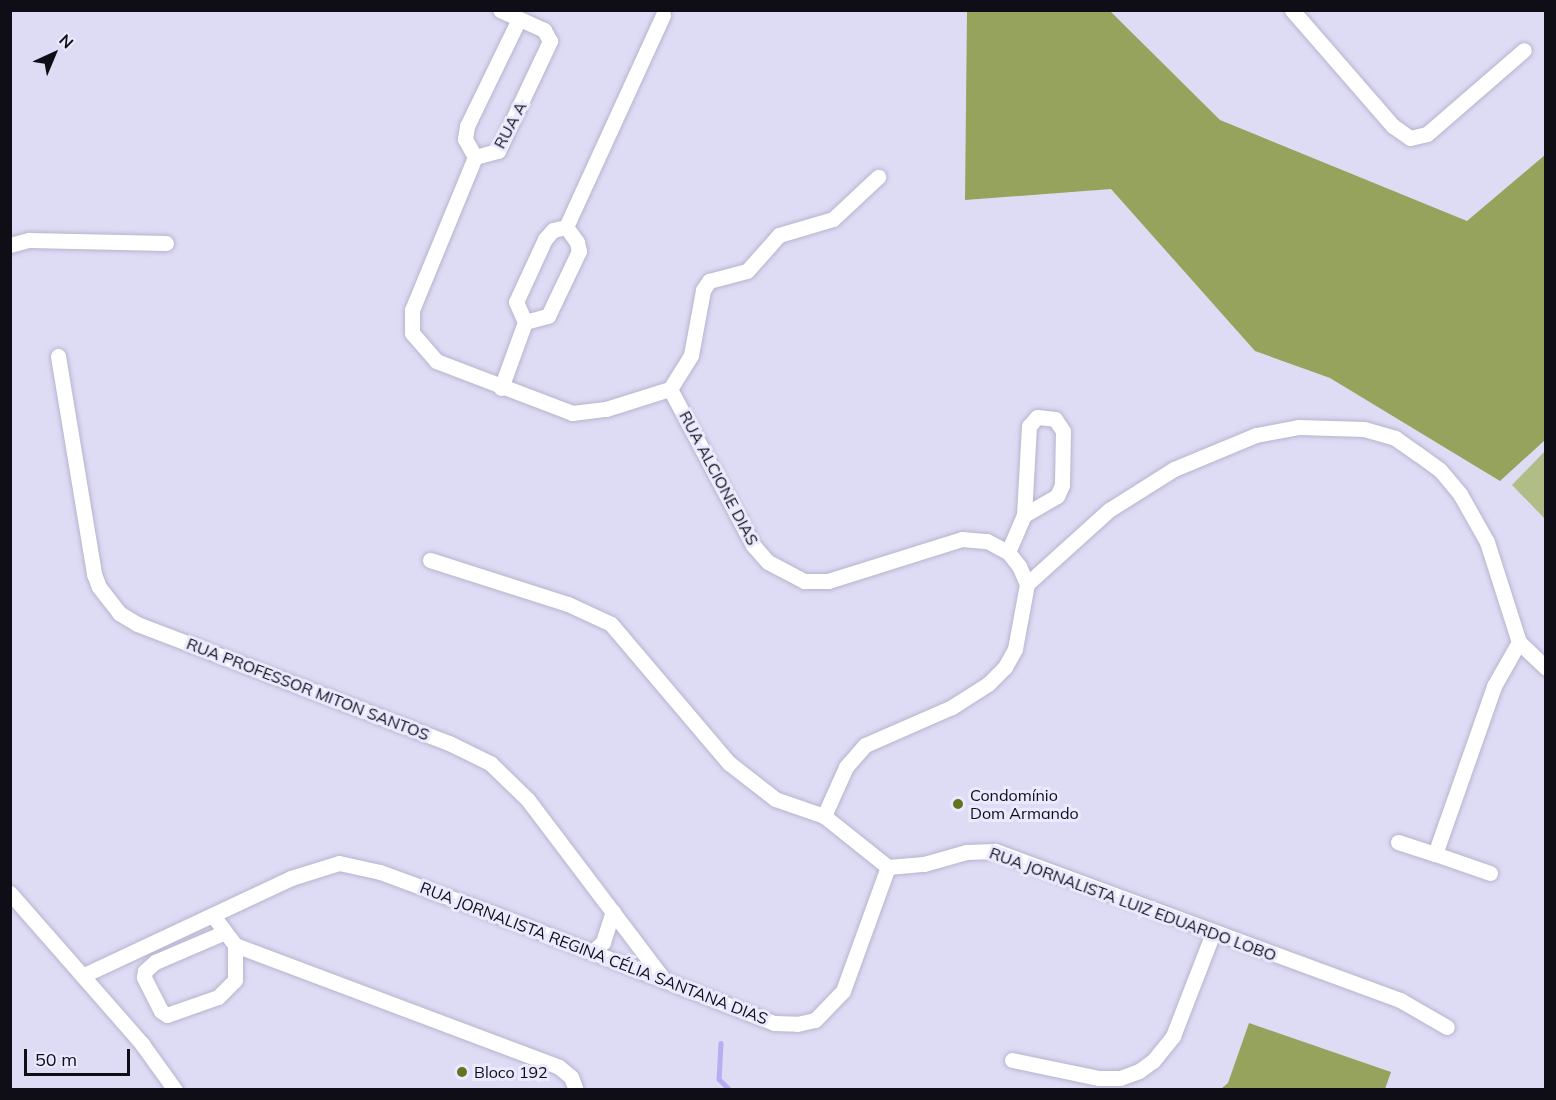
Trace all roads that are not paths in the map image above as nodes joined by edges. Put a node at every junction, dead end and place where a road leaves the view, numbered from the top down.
1 (500, 10) edge
2 (1292, 10) edge
3 (663, 15) dead end
4 (519, 19) junction
5 (1524, 50) dead end
6 (475, 157) junction
7 (878, 177) dead end
8 (566, 227) junction
9 (166, 243) dead end
10 (10, 245) edge
11 (525, 322) junction
12 (58, 356) dead end
13 (501, 388) junction
14 (670, 389) junction
15 (1024, 515) junction
16 (1008, 552) junction
17 (430, 560) dead end
18 (1027, 584) junction
19 (1519, 642) junction
20 (1545, 668) edge
21 (824, 816) junction
22 (1398, 842) dead end
23 (1435, 854) junction
24 (888, 867) junction
25 (1491, 873) dead end
26 (10, 893) edge
27 (613, 912) junction
28 (214, 917) junction
29 (225, 932) junction
30 (1213, 933) junction
31 (236, 945) junction
32 (592, 952) junction
33 (84, 975) junction
34 (662, 977) junction
35 (1448, 1027) dead end
36 (1012, 1060) dead end
37 (175, 1089) edge
38 (576, 1089) edge

1 - 4 street, RUA A
2 - 5 street
3 - 8 street
4 - 6 street, RUA A
4 - 6 street, RUA A
6 - 13 street
7 - 14 street
8 - 11 street
8 - 11 street
9 - 10 street
11 - 13 street
12 - 27 street, RUA PROFESSOR MITON SANTOS
13 - 14 street
14 - 16 street, RUA ALCIONE DIAS
15 - 15 street
15 - 16 street
16 - 18 street
17 - 21 street
18 - 19 street
18 - 21 street
19 - 20 street
19 - 23 street
21 - 24 street
22 - 23 street
23 - 25 street
24 - 30 street, RUA JORNALISTA LUIZ EDUARDO LOBO
24 - 34 street, RUA JORNALISTA REGINA CÉLIA SANTANA DIAS
26 - 33 street
27 - 32 street
27 - 34 street, RUA PROFESSOR MITON SANTOS
28 - 29 street
28 - 32 street, RUA JORNALISTA REGINA CÉLIA SANTANA DIAS
28 - 33 street, RUA JORNALISTA REGINA CÉLIA SANTANA DIAS
29 - 31 street
29 - 31 street
30 - 35 street, RUA JORNALISTA LUIZ EDUARDO LOBO
30 - 36 street
31 - 38 street
32 - 34 street, RUA JORNALISTA REGINA CÉLIA SANTANA DIAS
33 - 37 street

